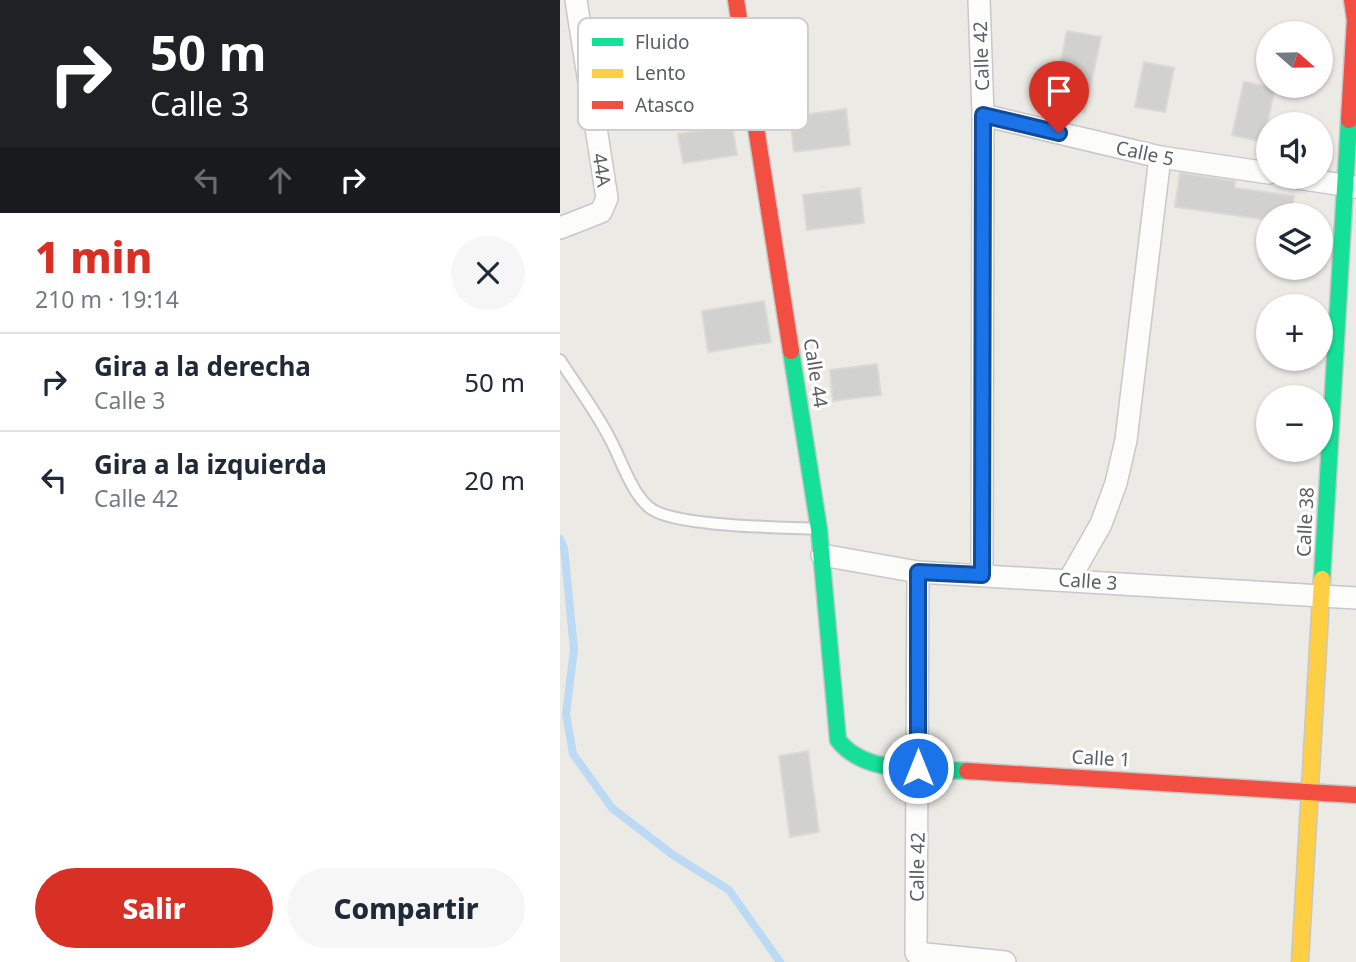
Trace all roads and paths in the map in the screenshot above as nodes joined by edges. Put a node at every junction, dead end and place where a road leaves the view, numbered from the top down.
1 (576, 0) edge
2 (736, 0) edge
3 (979, 0) edge
4 (1352, 0) edge
5 (579, 18) edge
6 (739, 18) edge
7 (983, 115) junction
8 (596, 130) edge
9 (756, 130) edge
10 (1160, 157) junction
11 (1256, 171) edge
12 (1333, 183) edge
13 (1351, 186) edge
14 (560, 228) edge
15 (560, 360) edge
16 (819, 529) junction
17 (822, 555) junction
18 (918, 572) junction
19 (982, 575) junction
20 (1069, 580) junction
21 (1322, 596) junction
22 (1356, 598) edge
23 (847, 752) joint
24 (918, 768) junction
25 (1308, 792) junction
26 (1356, 795) edge
27 (1005, 962) edge
28 (1300, 962) edge

1 - 5 street, 44A
2 - 6 street, Calle 44
3 - 7 street, Calle 42
4 - 13 street, Calle 38
7 - 10 street, Calle 5
7 - 19 street, Calle 42
8 - 14 street, 44A
9 - 16 street, Calle 44
10 - 11 street, Calle 5
10 - 20 street
12 - 13 street
13 - 21 street, Calle 38
15 - 16 lane
16 - 17 street, Calle 44
17 - 18 street, Calle 3
17 - 23 street, Calle 44
18 - 19 street, Calle 3
18 - 24 street, Calle 42
19 - 20 street, Calle 3
20 - 21 street, Calle 3
21 - 22 street, Calle 3
21 - 25 street, Calle 38
23 - 24 street, Calle 1
24 - 25 street, Calle 1
24 - 27 street, Calle 42
25 - 26 street, Calle 1
25 - 28 street, Calle 38

